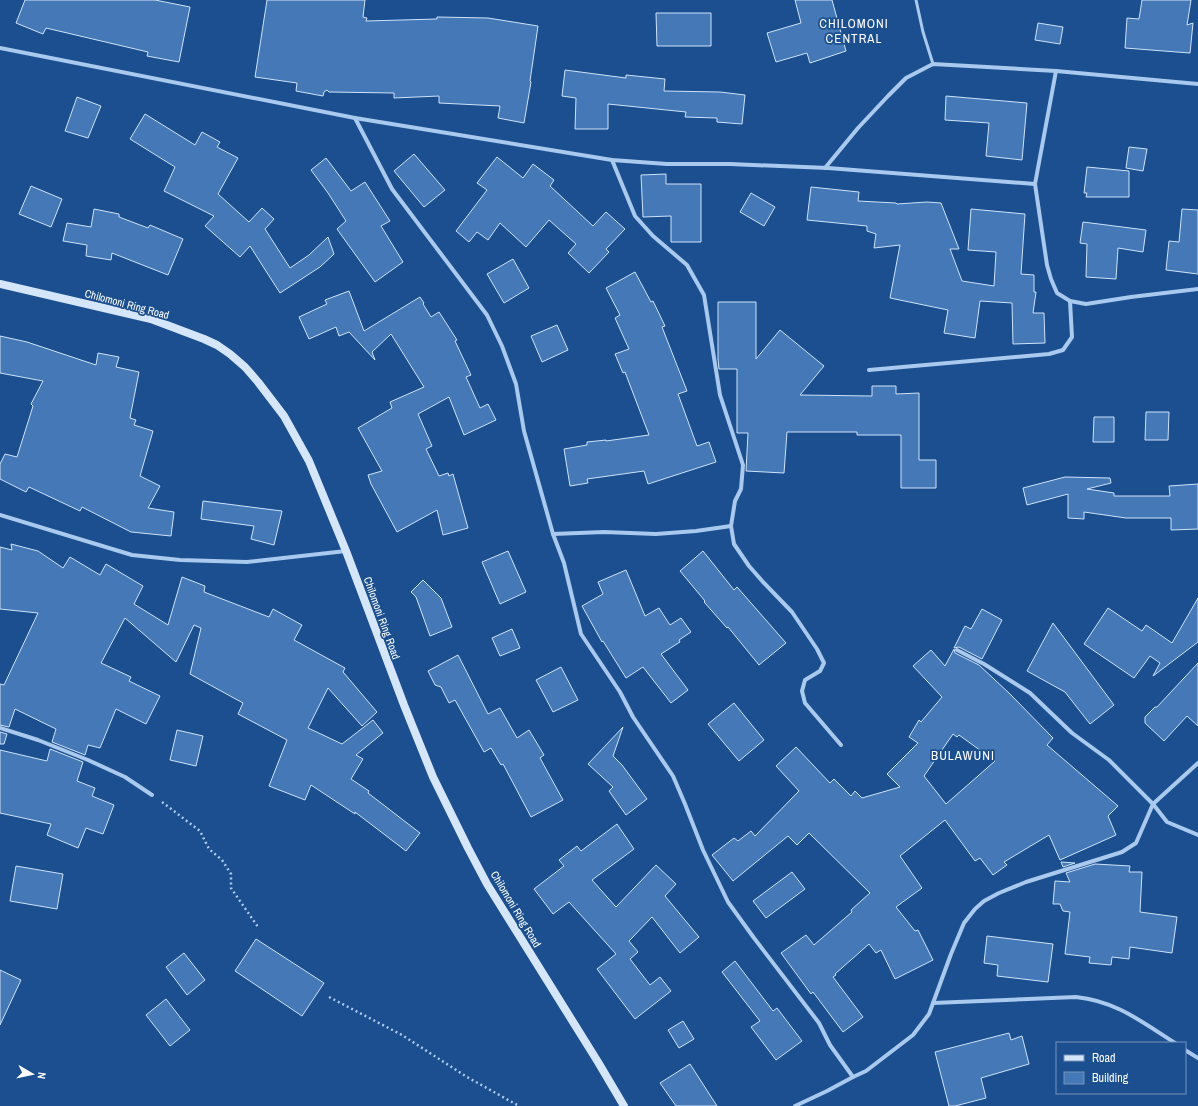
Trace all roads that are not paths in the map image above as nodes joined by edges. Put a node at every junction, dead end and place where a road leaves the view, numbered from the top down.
1 (916, 0) edge
2 (0, 48) edge
3 (934, 64) junction
4 (1056, 71) junction
5 (1198, 84) edge
6 (355, 118) junction
7 (612, 160) junction
8 (825, 168) junction
9 (1035, 184) junction
10 (0, 284) edge
11 (1198, 289) edge
12 (1070, 301) junction
13 (869, 370) dead end
14 (0, 515) edge
15 (731, 526) junction
16 (553, 534) junction
17 (346, 551) junction
18 (957, 650) dead end
19 (0, 728) edge
20 (841, 745) dead end
21 (1198, 763) edge
22 (152, 795) road end
23 (1153, 804) junction
24 (1198, 835) edge
25 (934, 1003) junction
26 (1174, 1042) edge
27 (1186, 1051) edge
28 (1198, 1058) edge
29 (853, 1077) junction
30 (624, 1106) edge
31 (795, 1106) edge

1 - 3 lane
2 - 6 street
3 - 4 street
3 - 8 street
4 - 5 street
4 - 9 street
6 - 7 street
6 - 16 street
7 - 8 street
7 - 15 street
8 - 9 street
9 - 12 street
10 - 17 street, Chilomoni Ring Road
11 - 12 street
12 - 13 street
14 - 17 street
15 - 16 street
15 - 20 street
16 - 29 street
17 - 30 street, Chilomoni Ring Road
18 - 23 street
19 - 22 street
21 - 23 street
23 - 24 street
23 - 25 street
25 - 26 street
25 - 29 street
27 - 28 street
29 - 31 street

